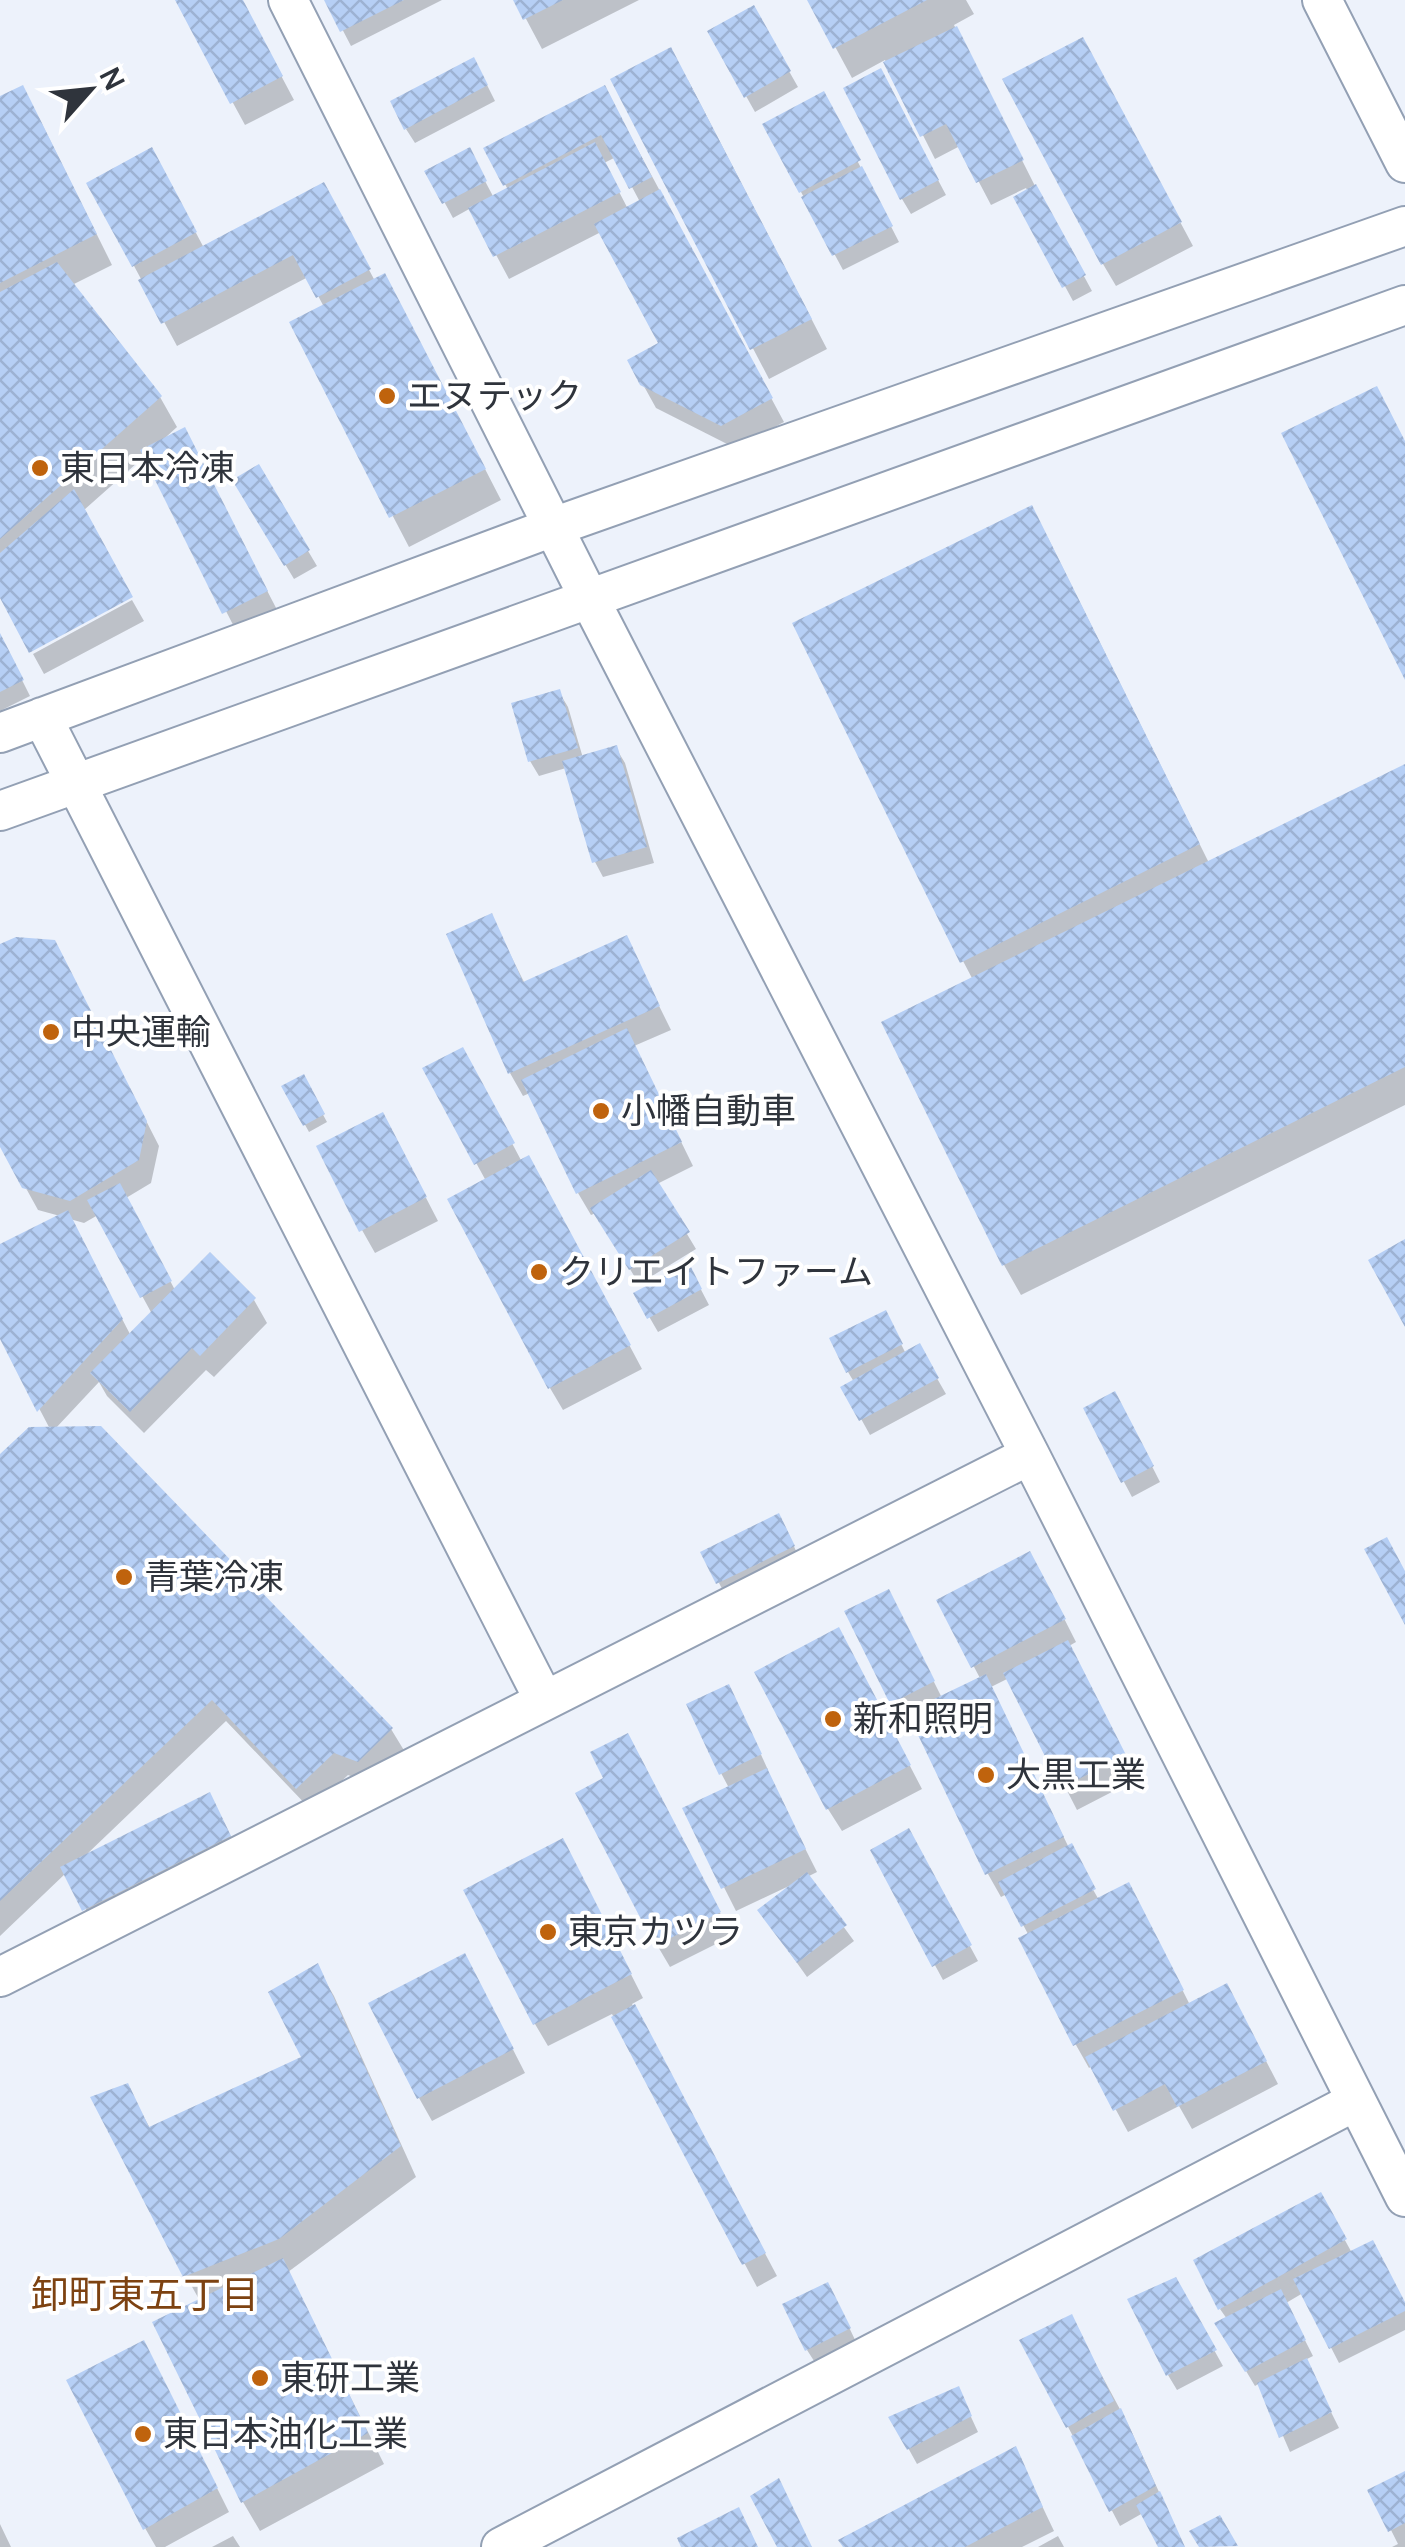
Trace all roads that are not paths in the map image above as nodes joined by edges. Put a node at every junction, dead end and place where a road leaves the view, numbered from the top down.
1 (288, 0) edge
2 (1322, 0) edge
3 (1405, 163) edge
4 (1405, 226) edge
5 (1405, 305) edge
6 (553, 526) junction
7 (588, 596) junction
8 (42, 717) junction
9 (0, 733) edge
10 (78, 783) junction
11 (0, 811) edge
12 (1030, 1454) junction
13 (544, 1700) junction
14 (0, 1976) edge
15 (1356, 2101) junction
16 (1405, 2198) edge
17 (500, 2547) edge

1 - 6 street
2 - 3 street
4 - 6 street
5 - 7 street
6 - 7 street
6 - 8 street
7 - 10 street
7 - 12 street
8 - 9 street
8 - 10 street
10 - 11 street
10 - 13 street
12 - 13 street
12 - 15 street
13 - 14 street
15 - 16 street
15 - 17 street

